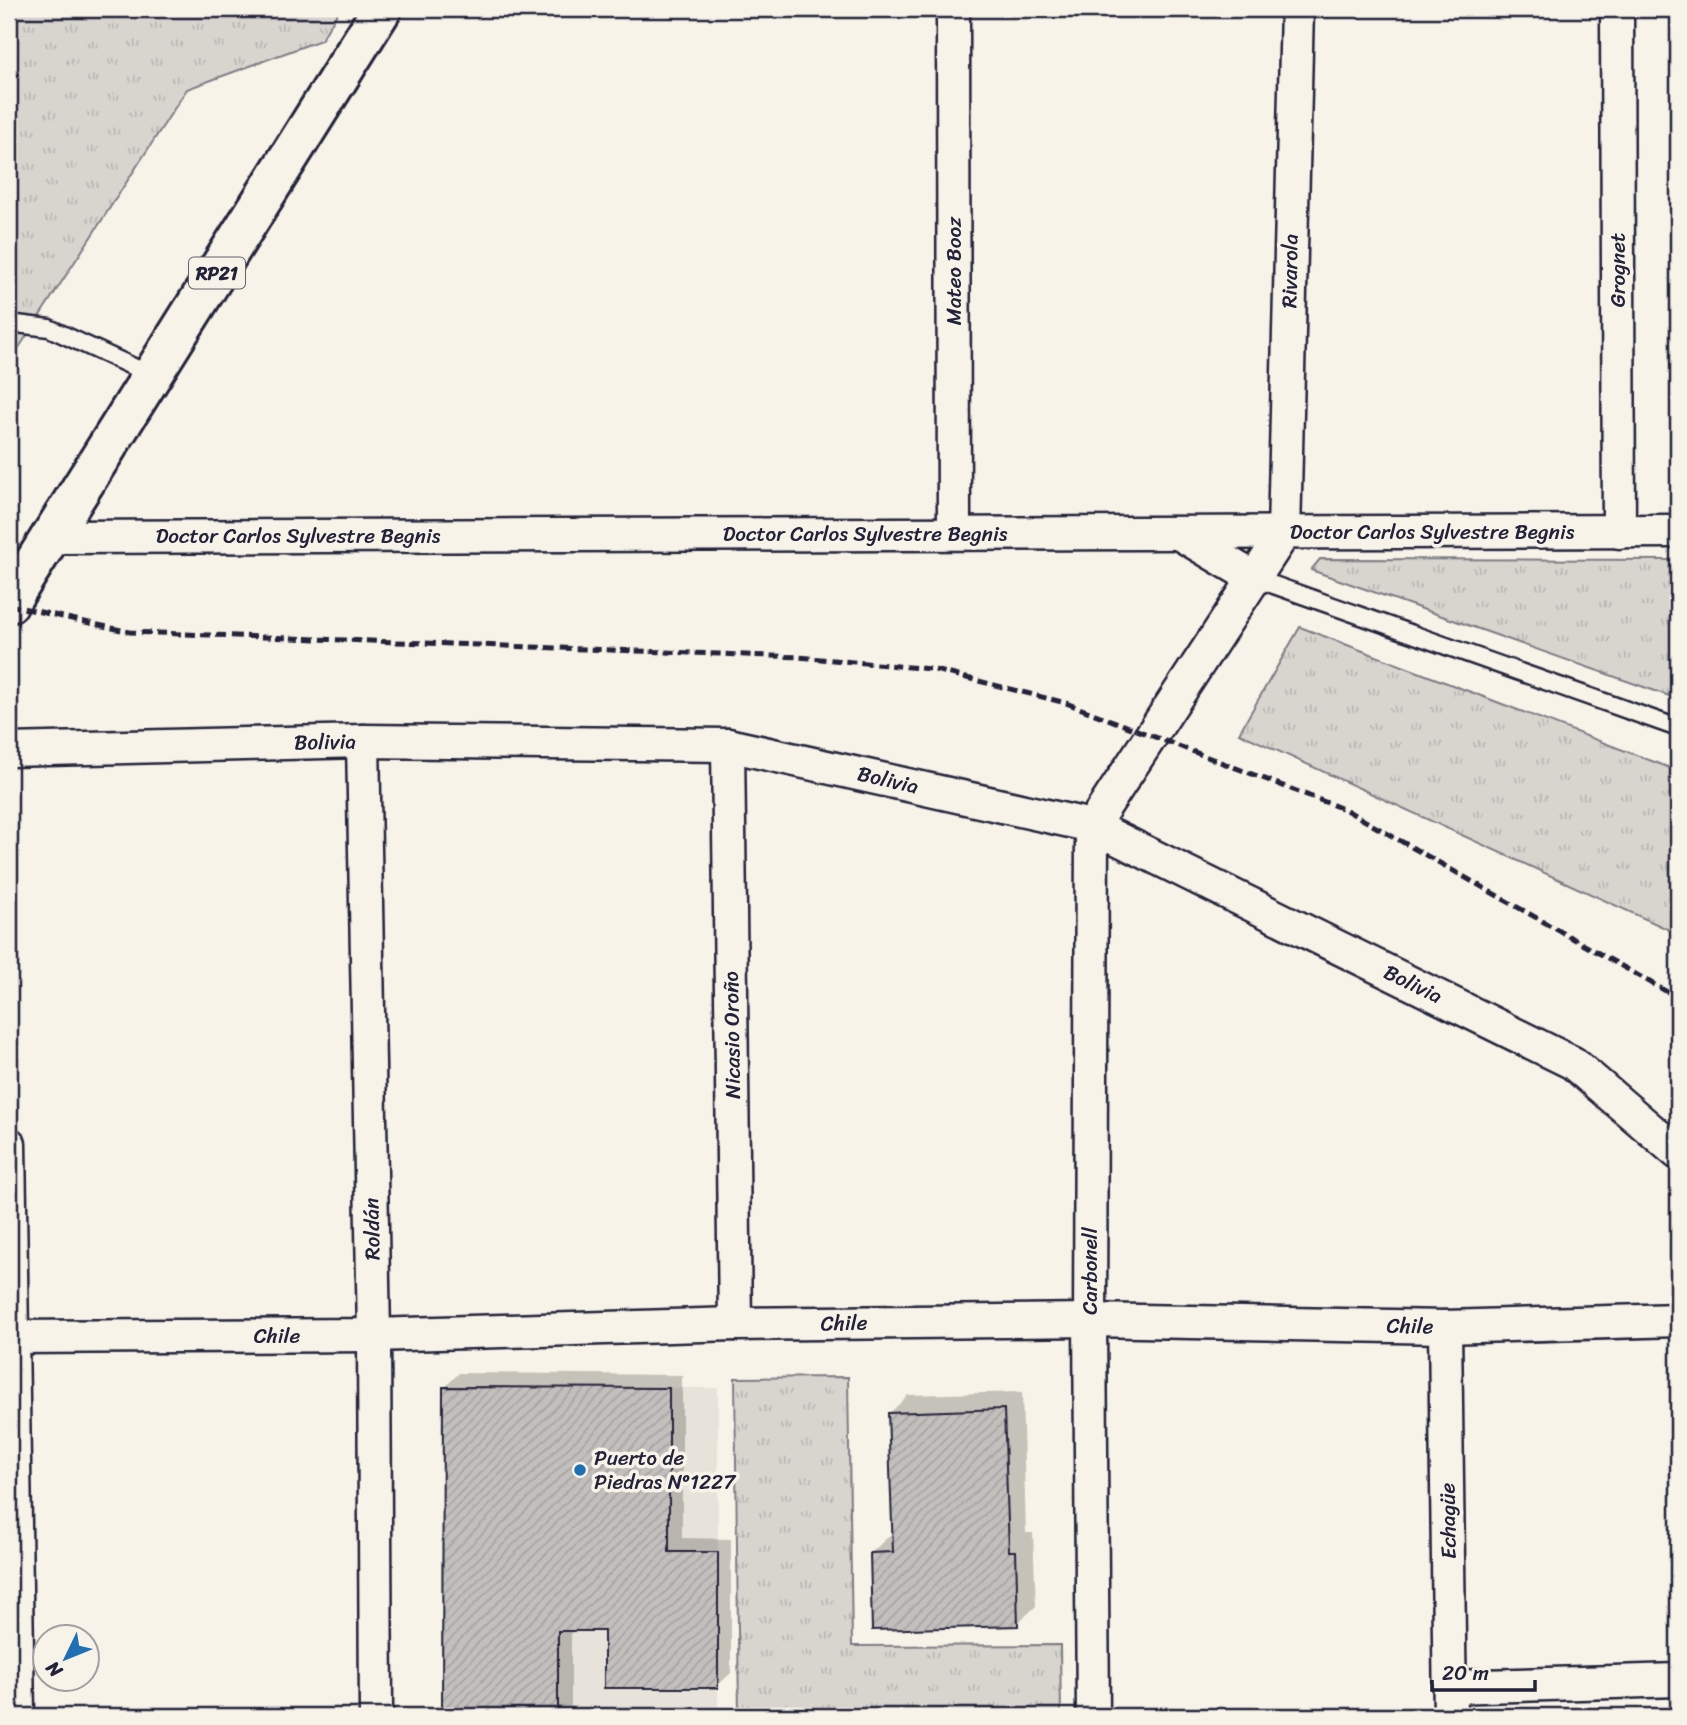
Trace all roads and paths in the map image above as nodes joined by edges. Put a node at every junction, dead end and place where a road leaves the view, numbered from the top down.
1 (382, 9) edge
2 (953, 9) edge
3 (1297, 9) edge
4 (1617, 9) edge
5 (9, 323) edge
6 (153, 376) junction
7 (1678, 531) edge
8 (1619, 532) junction
9 (954, 533) junction
10 (1179, 533) junction
11 (1284, 533) junction
12 (52, 537) junction
13 (1254, 578) junction
14 (9, 603) edge
15 (1678, 728) edge
16 (363, 741) junction
17 (728, 745) junction
18 (9, 750) edge
19 (1092, 826) junction
20 (9, 1144) edge
21 (1678, 1153) edge
22 (1090, 1320) junction
23 (1678, 1320) edge
24 (735, 1324) junction
25 (1445, 1327) junction
26 (374, 1335) junction
27 (10, 1337) edge
28 (1678, 1680) edge
29 (1450, 1701) edge
30 (15, 1713) edge
31 (376, 1716) edge
32 (1093, 1716) edge

1 - 6 main road, RP21
2 - 9 street, Mateo Booz
3 - 11 street, Rivarola
4 - 8 street, Grognet
5 - 6 lane
6 - 12 main road, RP21
7 - 8 street, Doctor Carlos Sylvestre Begnis
8 - 11 street, Doctor Carlos Sylvestre Begnis
9 - 10 street, Doctor Carlos Sylvestre Begnis
9 - 12 street, Doctor Carlos Sylvestre Begnis
10 - 11 street, Doctor Carlos Sylvestre Begnis
10 - 13 street
11 - 13 street
12 - 14 main road, RP21
13 - 15 lane
13 - 19 street
16 - 17 street, Bolivia
16 - 18 street, Bolivia
16 - 26 street, Roldán
17 - 19 street, Bolivia
17 - 24 street, Nicasio Oroño
19 - 21 street, Bolivia
19 - 22 street, Carbonell
20 - 27 street
22 - 24 street, Chile
22 - 25 street, Chile
22 - 32 street, Carbonell
23 - 25 street, Chile
24 - 26 street, Chile
25 - 29 street, Echagüe
26 - 27 street, Chile
26 - 31 street, Roldán
27 - 30 street
28 - 29 street

